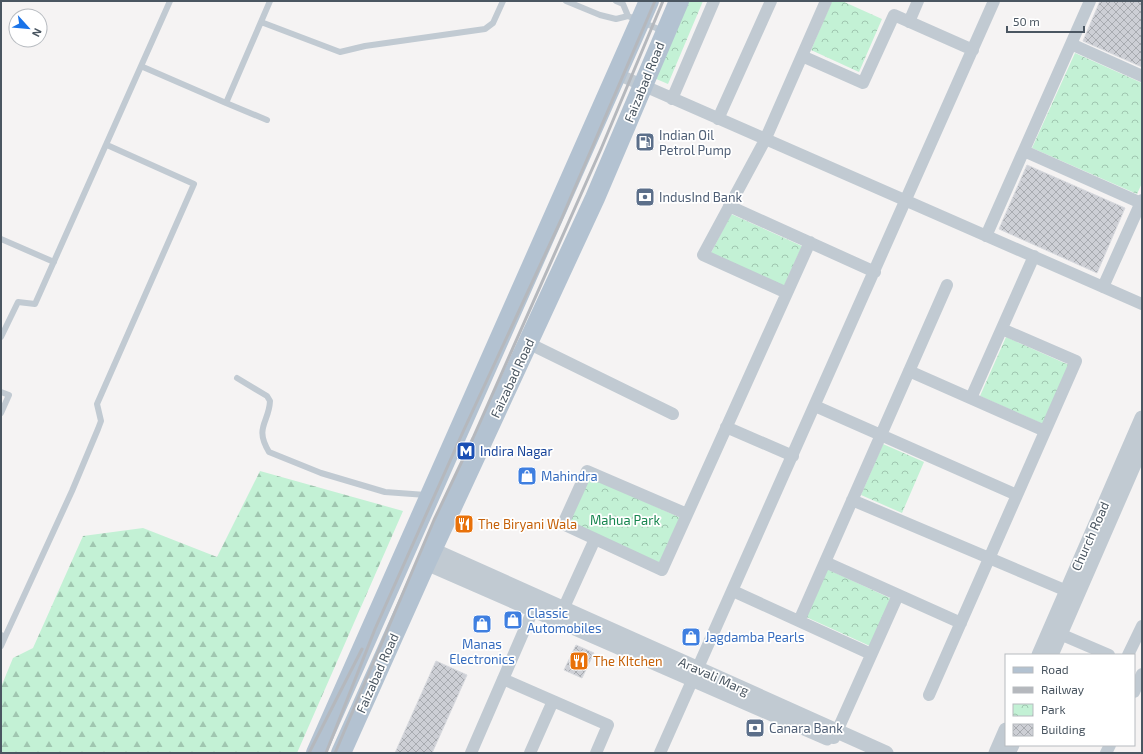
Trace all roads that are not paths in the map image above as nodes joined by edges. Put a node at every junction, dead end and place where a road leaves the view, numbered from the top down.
1 (170, 1) edge
2 (270, 1) edge
3 (503, 1) edge
4 (566, 1) edge
5 (616, 1) edge
6 (649, 1) edge
7 (679, 1) edge
8 (714, 1) edge
9 (772, 1) edge
10 (826, 1) edge
11 (918, 1) edge
12 (994, 1) edge
13 (1090, 1) edge
14 (634, 18) junction
15 (261, 22) junction
16 (909, 22) junction
17 (665, 32) junction
18 (1071, 44) junction
19 (973, 50) junction
20 (802, 56) junction
21 (142, 67) junction
22 (617, 74) junction
23 (1142, 76) edge
24 (644, 86) junction
25 (672, 99) junction
26 (226, 103) junction
27 (718, 119) junction
28 (267, 120) dead end
29 (765, 140) junction
30 (107, 144) junction
31 (1024, 151) junction
32 (906, 201) junction
33 (1141, 201) edge
34 (729, 206) junction
35 (986, 236) junction
36 (1, 239) edge
37 (810, 242) junction
38 (1034, 256) junction
39 (54, 262) junction
40 (875, 272) junction
41 (947, 286) dead end
42 (1104, 287) junction
43 (787, 293) junction
44 (1142, 304) edge
45 (1002, 329) junction
46 (1, 337) edge
47 (528, 343) junction
48 (909, 371) junction
49 (237, 378) dead end
50 (1, 392) edge
51 (971, 398) junction
52 (815, 406) junction
53 (1, 413) edge
54 (673, 414) dead end
55 (1142, 418) edge
56 (726, 427) junction
57 (1045, 431) junction
58 (881, 435) junction
59 (1142, 446) edge
60 (793, 456) junction
61 (430, 495) junction
62 (1017, 495) junction
63 (852, 500) junction
64 (687, 514) junction
65 (595, 539) junction
66 (430, 556) junction
67 (989, 558) junction
68 (825, 562) junction
69 (733, 591) junction
70 (1071, 594) junction
71 (898, 595) junction
72 (536, 604) junction
73 (561, 615) junction
74 (799, 621) junction
75 (960, 623) junction
76 (1142, 626) edge
77 (1055, 632) junction
78 (3, 636) edge
79 (1, 646) edge
80 (871, 654) junction
81 (1040, 654) edge
82 (1051, 654) edge
83 (1107, 654) edge
84 (1128, 654) edge
85 (695, 674) junction
86 (1142, 674) edge
87 (503, 679) junction
88 (1135, 690) edge
89 (929, 695) dead end
90 (553, 701) junction
91 (1005, 732) edge
92 (834, 736) junction
93 (344, 752) edge
94 (316, 753) edge
95 (471, 753) edge
96 (530, 753) edge
97 (596, 753) edge
98 (660, 753) edge
99 (861, 753) edge
100 (886, 753) edge
101 (996, 753) edge

1 - 21 lane
2 - 15 lane
3 - 15 lane
4 - 14 lane
5 - 14 lane
6 - 14 main road, Faizabad Road
7 - 17 main road, Faizabad Road
8 - 25 street
9 - 27 street
10 - 20 street
11 - 16 street
12 - 19 street
13 - 18 street
14 - 17 lane
14 - 22 main road, Faizabad Road
15 - 26 lane
16 - 19 street
16 - 20 street
17 - 24 main road, Faizabad Road
18 - 23 street
18 - 31 street
19 - 32 street
20 - 29 street
21 - 26 lane
21 - 30 lane
22 - 24 street
22 - 61 main road, Faizabad Road
24 - 25 street
24 - 47 main road, Faizabad Road
25 - 27 street
26 - 28 lane
27 - 29 street
29 - 32 street
29 - 34 street
30 - 39 lane
30 - 78 lane
31 - 33 street
31 - 35 street
32 - 35 street
32 - 40 street
33 - 42 street
34 - 37 street
34 - 43 street
35 - 38 street
36 - 39 lane
37 - 40 street
37 - 43 street
38 - 42 street
38 - 45 street
39 - 46 lane
40 - 52 street
41 - 48 street
42 - 44 street
43 - 56 street
45 - 51 street
45 - 57 street
47 - 54 street
47 - 66 main road, Faizabad Road
48 - 51 street
48 - 58 street
49 - 61 lane
50 - 53 lane
51 - 57 street
52 - 58 street
52 - 60 street
55 - 70 street, Church Road
56 - 60 street
56 - 64 street
57 - 62 street
58 - 62 street
58 - 63 street
59 - 70 street, Church Road
60 - 69 street
61 - 94 main road, Faizabad Road
62 - 67 street
63 - 67 street
63 - 68 street
64 - 65 street
64 - 65 street
65 - 73 street
66 - 72 street, Aravali Marg
66 - 93 main road, Faizabad Road
67 - 70 street
67 - 75 street
68 - 71 street
68 - 74 street
69 - 74 street
69 - 85 street
70 - 77 street, Church Road
71 - 75 street
71 - 80 street
72 - 73 street, Aravali Marg
72 - 87 street
73 - 85 street, Aravali Marg
74 - 80 street
75 - 89 street
76 - 84 street
77 - 81 street, Church Road
77 - 82 street, Church Road
77 - 83 street
78 - 79 lane
80 - 92 street
85 - 92 street, Aravali Marg
85 - 98 street
86 - 88 street
87 - 90 street
87 - 95 street
90 - 96 street
90 - 97 street
91 - 101 street
92 - 99 street, Aravali Marg
92 - 100 street, Aravali Marg

